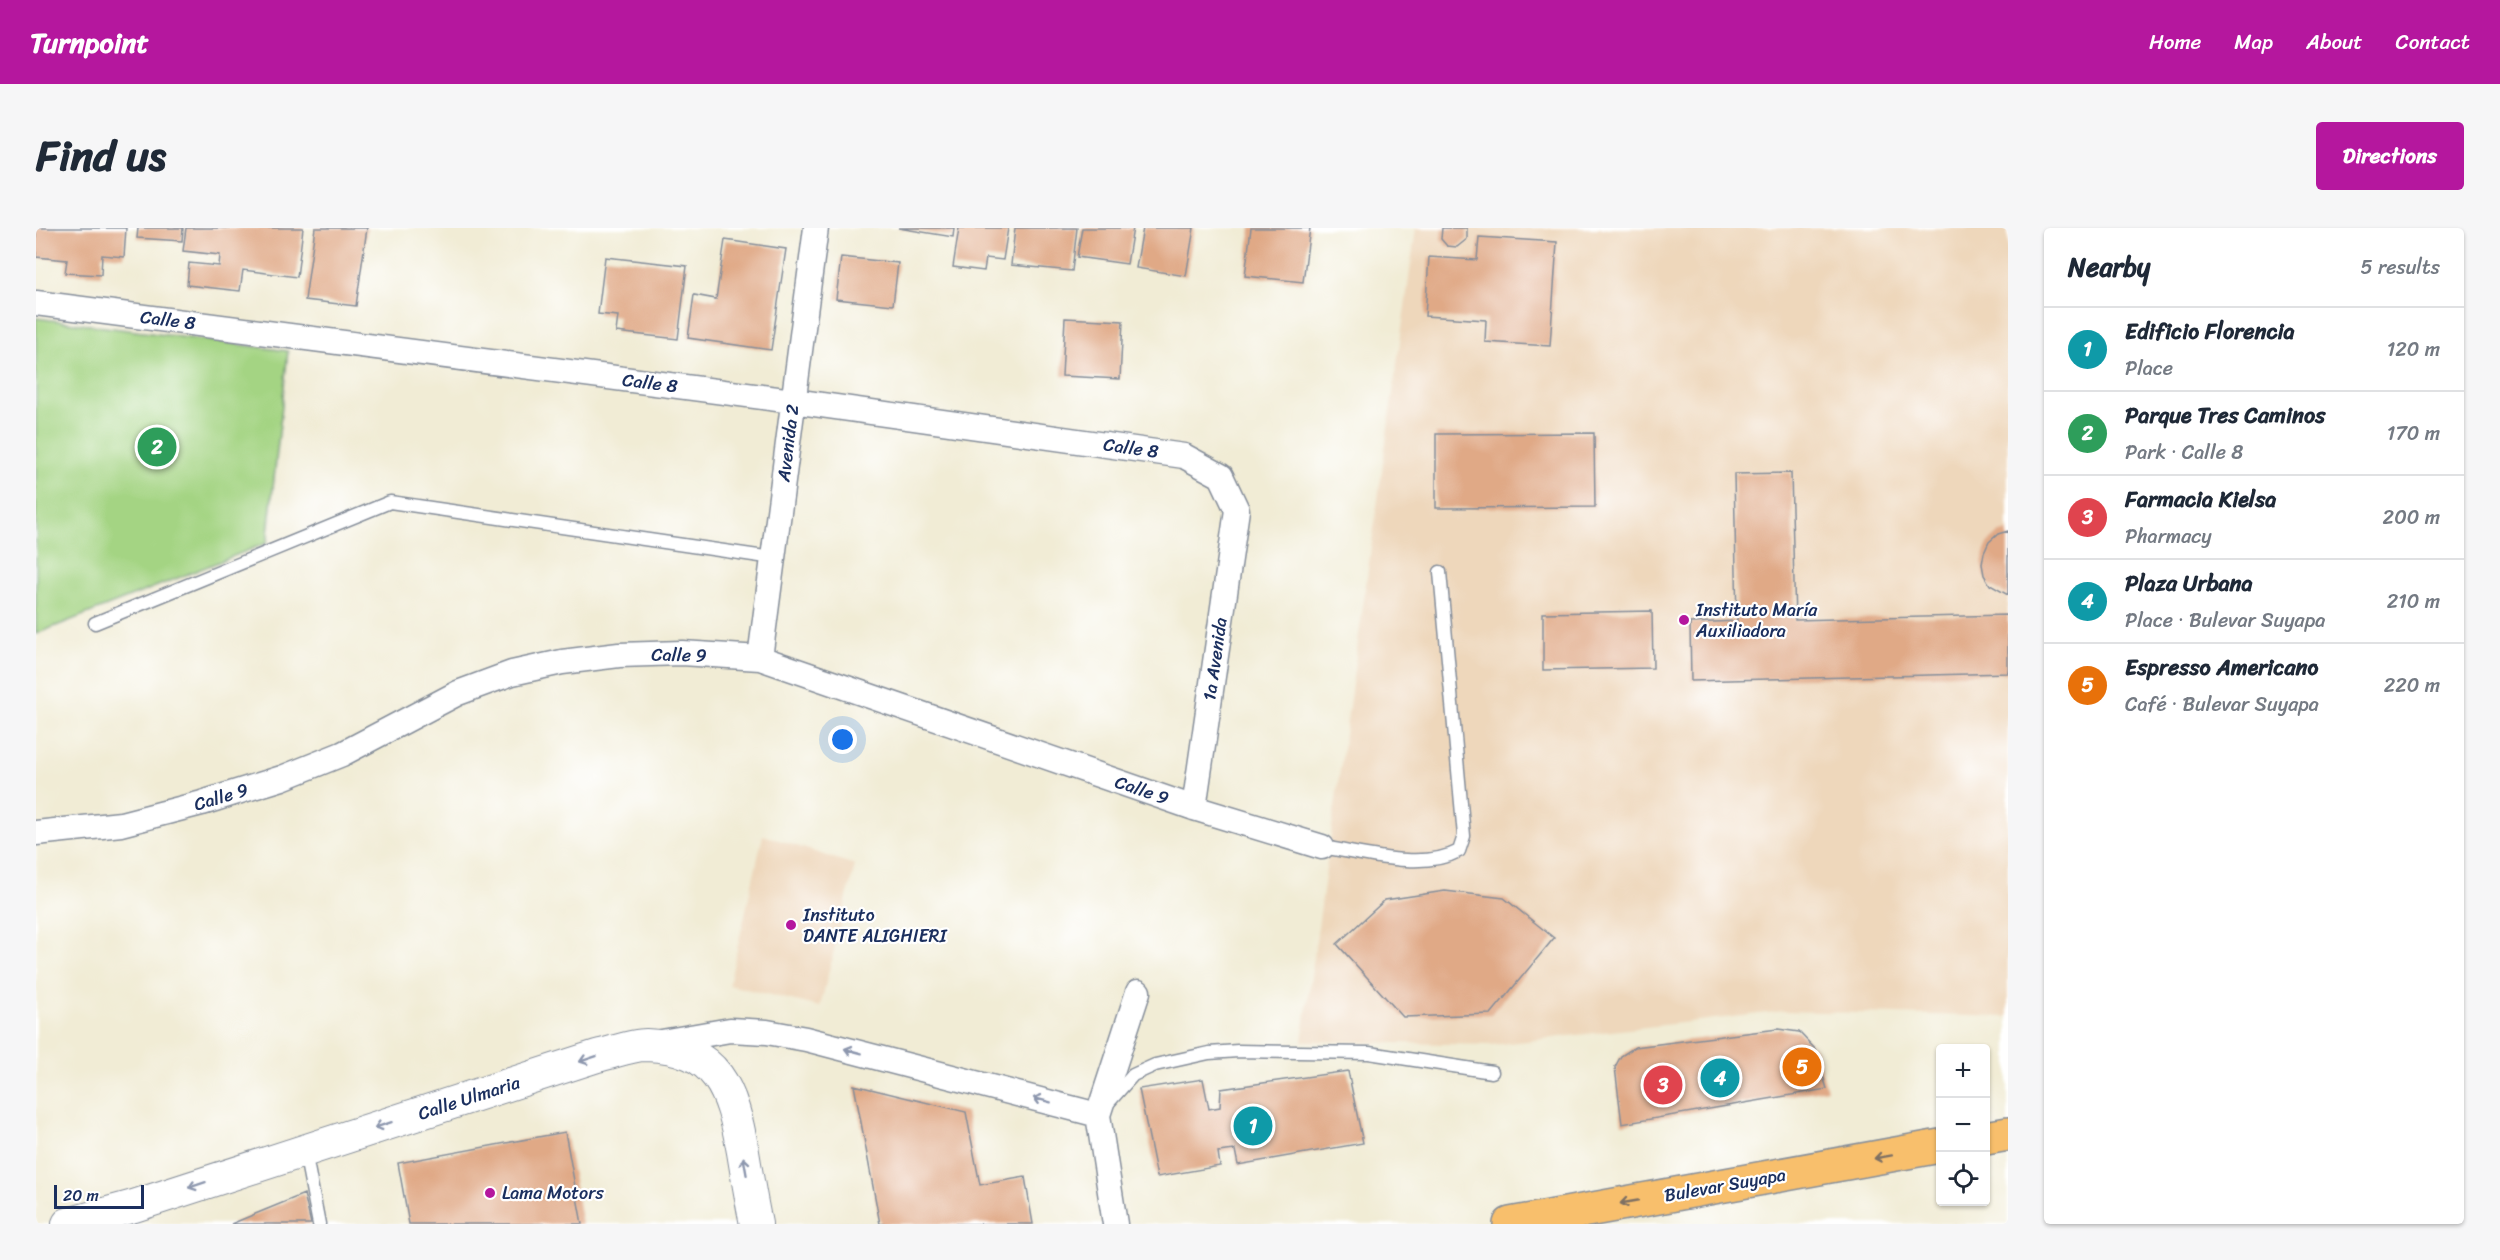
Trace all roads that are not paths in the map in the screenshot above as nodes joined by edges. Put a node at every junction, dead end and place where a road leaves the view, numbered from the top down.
1 (816, 228) edge
2 (36, 303) edge
3 (793, 401) junction
4 (1237, 510) joint
5 (772, 558) junction
6 (1440, 572) dead end
7 (95, 623) dead end
8 (760, 658) junction
9 (1194, 808) junction
10 (36, 833) edge
11 (1322, 847) joint
12 (1138, 992) dead end
13 (645, 1045) junction
14 (1492, 1072) dead end
15 (1098, 1115) junction
16 (2008, 1134) edge
17 (1990, 1137) edge
18 (1936, 1147) edge
19 (305, 1150) junction
20 (68, 1224) edge
21 (319, 1224) edge
22 (756, 1224) edge
23 (1115, 1224) edge
24 (1510, 1224) edge

1 - 3 street, Avenida 2
2 - 3 street, Calle 8
3 - 4 street, Calle 8
3 - 5 street, Avenida 2
4 - 9 street, 1a Avenida
5 - 7 lane
5 - 8 street, Avenida 2
6 - 11 lane
8 - 9 street, Calle 9
8 - 10 street, Calle 9
9 - 11 street, Calle 9
12 - 15 street
15 -> 13 street
13 -> 19 street, Calle Ulmaria
22 -> 13 street, Calle Ulmaria
14 - 15 lane
15 - 23 street
16 - 17 main road
18 -> 24 main road, Bulevar Suyapa
19 -> 20 street, Calle Ulmaria
19 - 21 lane

